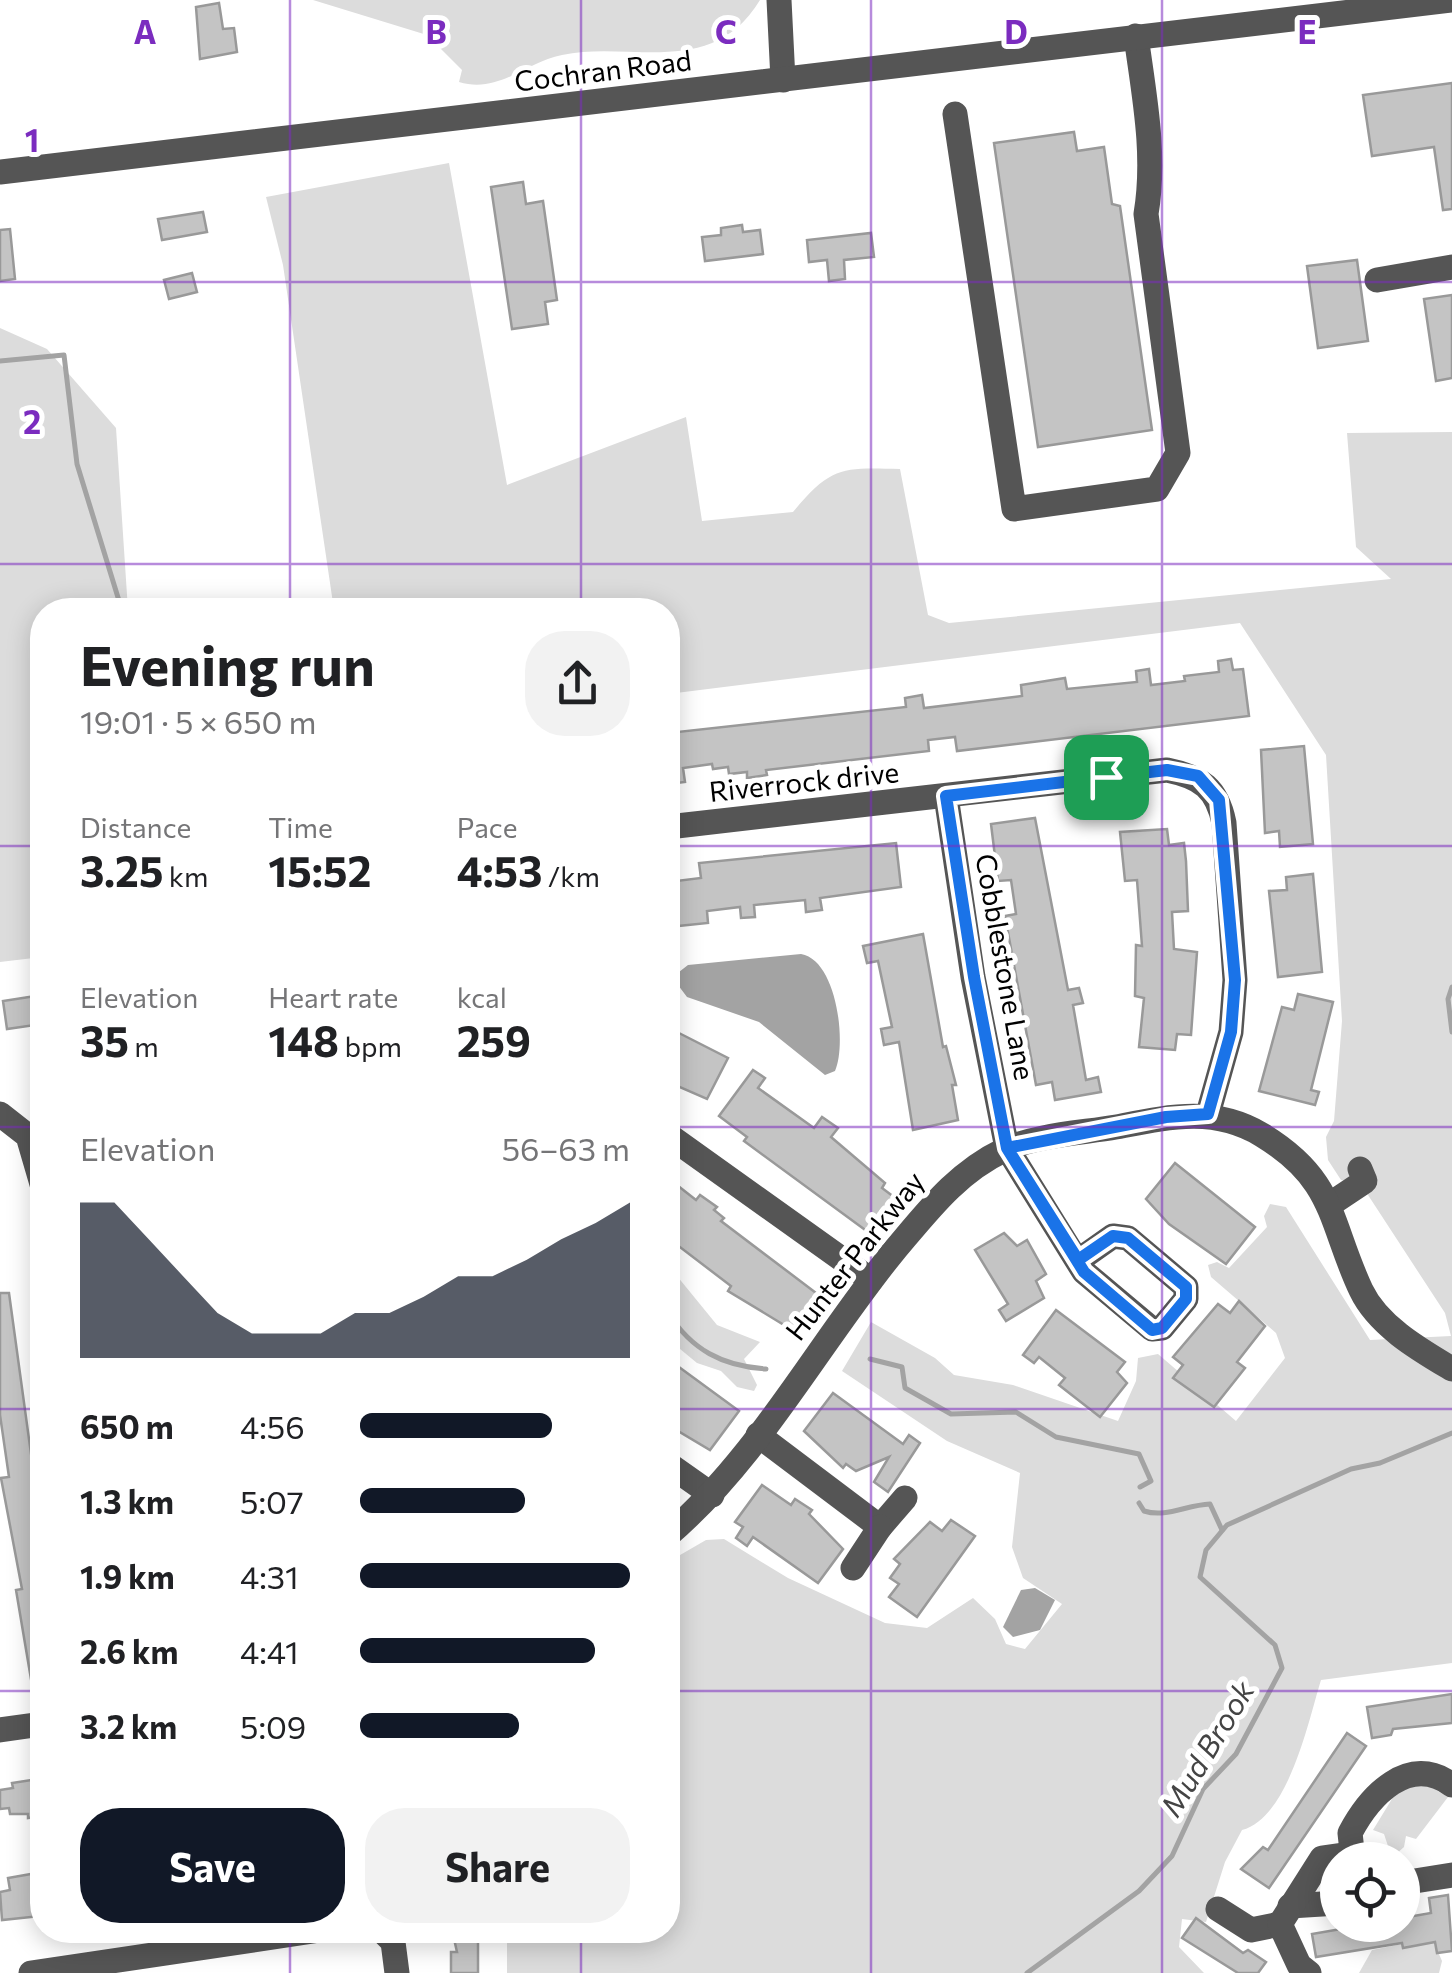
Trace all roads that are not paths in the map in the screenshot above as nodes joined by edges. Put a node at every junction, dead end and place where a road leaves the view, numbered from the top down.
1 (780, 0) edge
2 (1452, 0) edge
3 (1399, 3) edge
4 (1136, 36) junction
5 (783, 80) junction
6 (955, 114) dead end
7 (0, 172) edge
8 (1452, 267) edge
9 (1377, 280) dead end
10 (946, 796) junction
11 (680, 826) edge
12 (0, 1114) edge
13 (1208, 1114) junction
14 (30, 1143) edge
15 (680, 1144) edge
16 (1007, 1148) junction
17 (1360, 1169) dead end
18 (1328, 1205) junction
19 (1078, 1260) dead end
20 (871, 1280) junction
21 (1444, 1364) edge
22 (758, 1435) junction
23 (680, 1478) edge
24 (712, 1495) junction
25 (905, 1498) dead end
26 (680, 1524) edge
27 (880, 1527) junction
28 (853, 1568) dead end
29 (30, 1726) edge
30 (0, 1730) edge
31 (1447, 1773) edge
32 (1354, 1842) edge
33 (1320, 1861) edge
34 (1452, 1875) edge
35 (1420, 1880) edge
36 (1320, 1907) edge
37 (1218, 1909) dead end
38 (1285, 1915) junction
39 (230, 1943) edge
40 (393, 1943) edge
41 (31, 1973) edge
42 (397, 1973) edge
43 (1309, 1973) edge

1 - 5 street
2 - 3 street, Cochran Road
3 - 4 street, Cochran Road
4 - 5 street, Cochran Road
4 - 6 street
5 - 7 street, Cochran Road
8 - 9 street
10 - 11 street, Riverrock drive
10 - 13 street
10 - 16 street, Cobblestone Lane
12 - 14 street
13 - 16 street, Hunter Parkway
13 - 18 street, Hunter Parkway
15 - 20 street
16 - 19 street
16 - 20 street, Hunter Parkway
17 - 18 street
18 - 21 street, Hunter Parkway
20 - 22 street, Hunter Parkway
22 - 24 street, Hunter Parkway
22 - 27 street
23 - 24 street
24 - 26 street, Hunter Parkway
25 - 27 street
27 - 28 street
29 - 30 street
31 - 32 street
33 - 38 street
34 - 35 street
36 - 38 street
37 - 38 street
38 - 43 street
39 - 41 street
40 - 42 street

